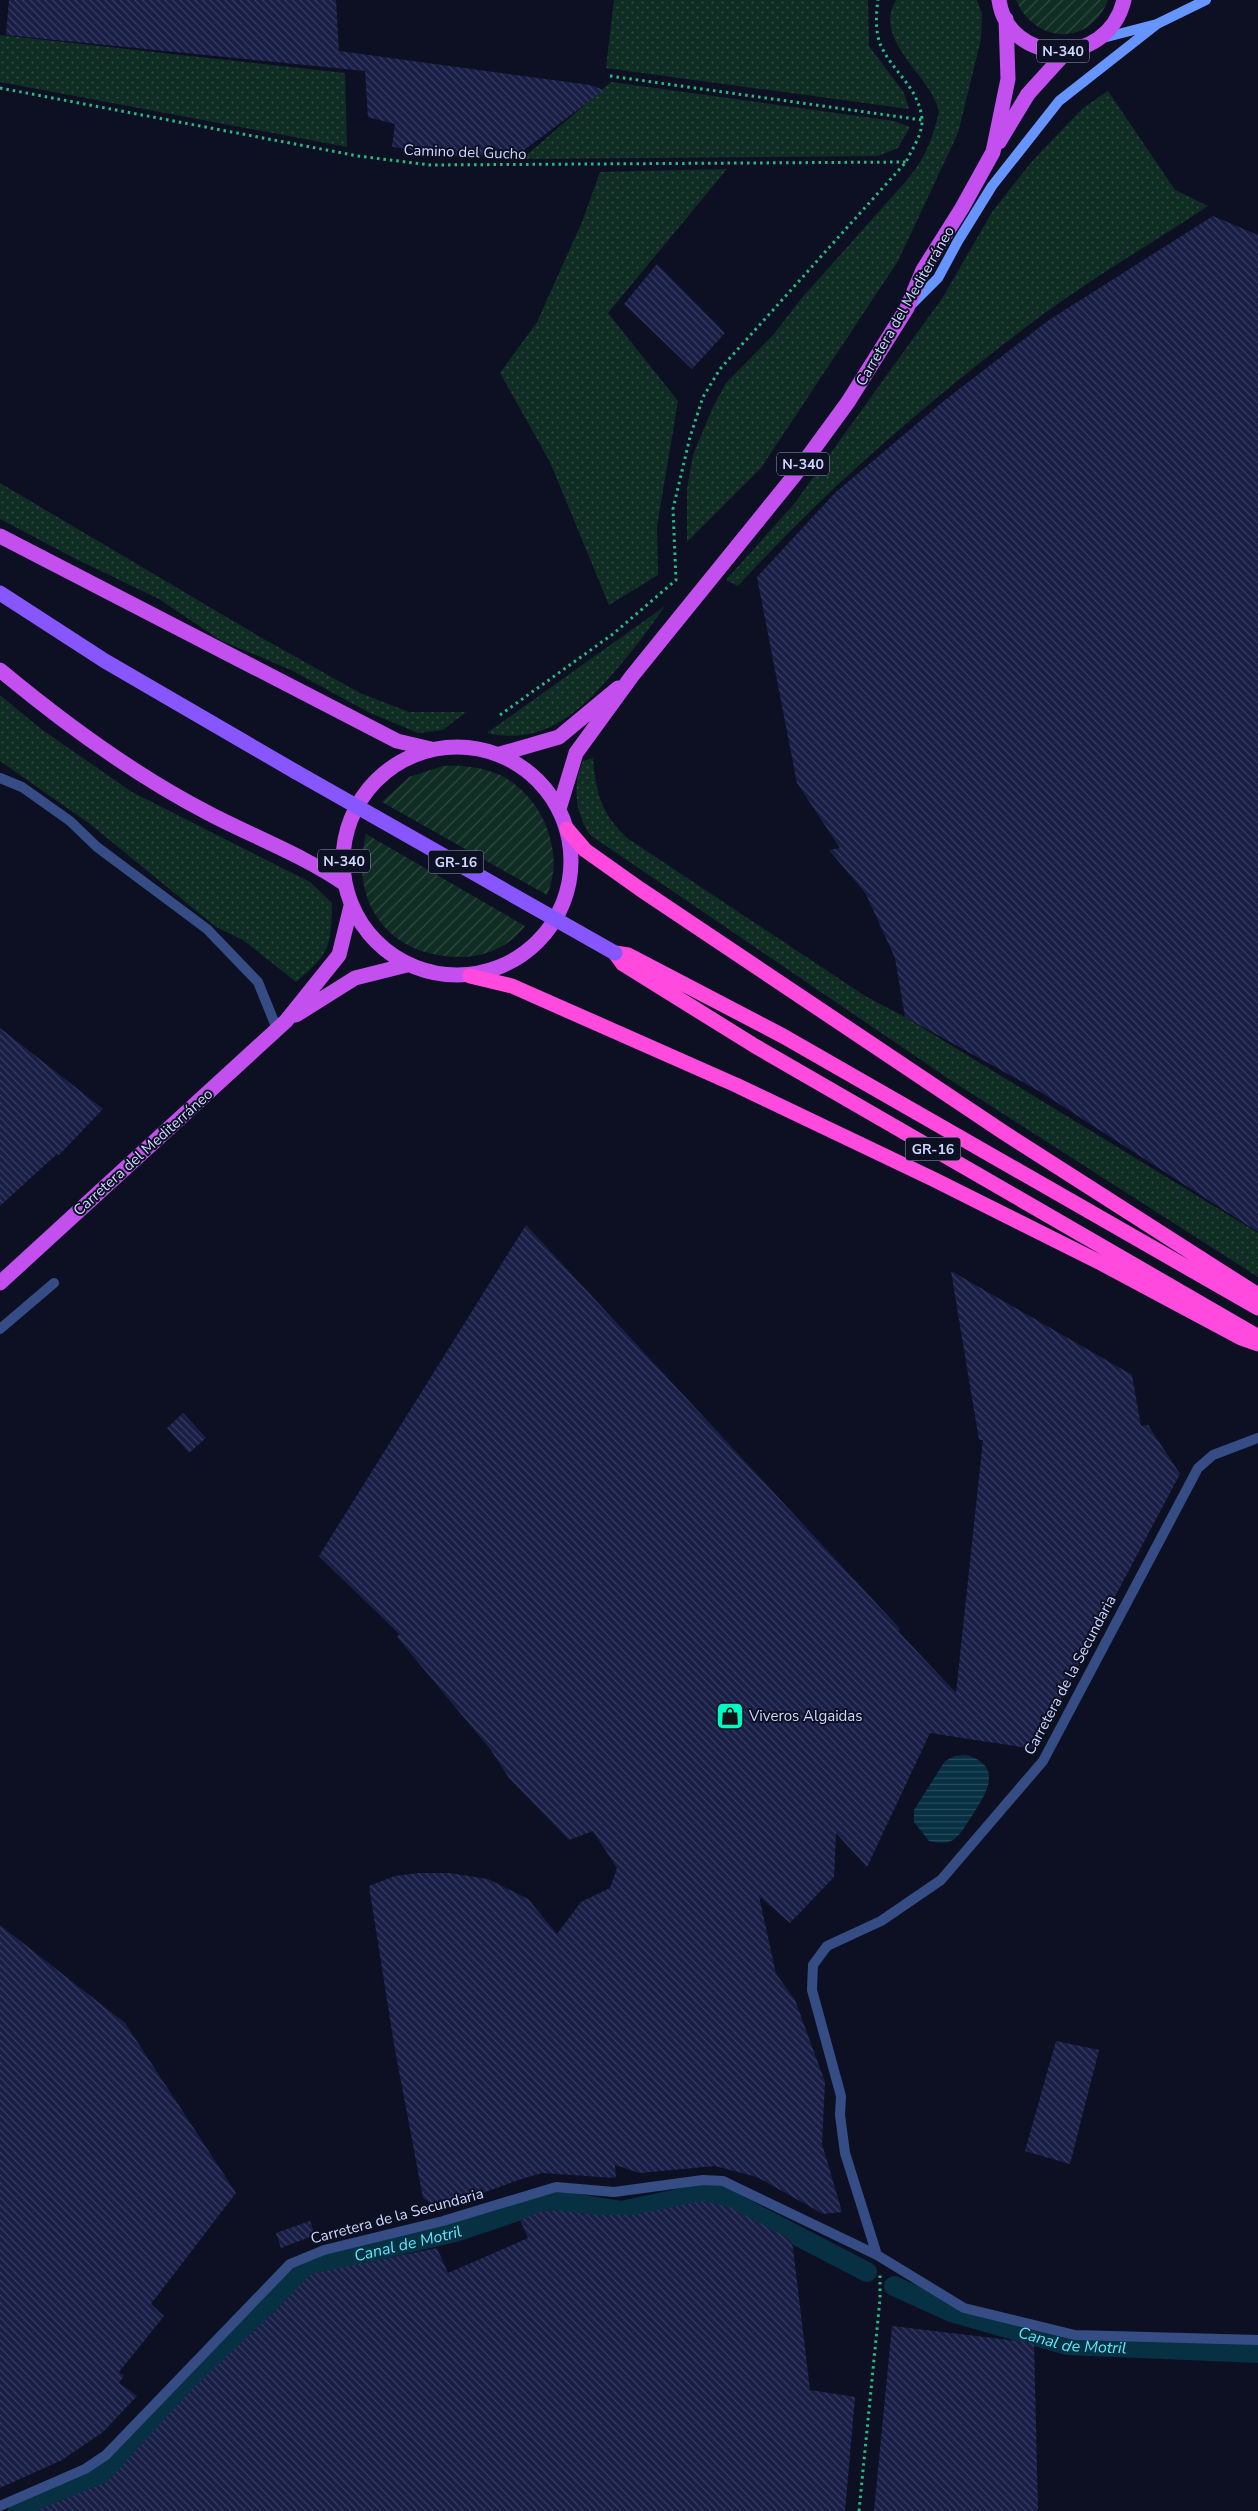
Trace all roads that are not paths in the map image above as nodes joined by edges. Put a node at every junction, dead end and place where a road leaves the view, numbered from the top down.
1 (999, 0) edge
2 (1124, 0) edge
3 (1206, 0) edge
4 (1006, 20) junction
5 (1157, 24) junction
6 (1098, 40) junction
7 (1067, 51) junction
8 (994, 152) junction
9 (907, 308) junction
10 (0, 536) edge
11 (0, 593) edge
12 (0, 670) edge
13 (632, 676) junction
14 (430, 749) junction
15 (500, 754) junction
16 (0, 778) edge
17 (560, 808) junction
18 (567, 828) junction
19 (345, 884) junction
20 (352, 906) junction
21 (615, 953) junction
22 (407, 965) junction
23 (470, 976) junction
24 (282, 1025) junction
25 (0, 1283) edge
26 (54, 1284) dead end
27 (1258, 1295) edge
28 (1258, 1308) edge
29 (0, 1329) edge
30 (1258, 1337) edge
31 (1258, 1344) edge
32 (1258, 1438) edge
33 (877, 2255) junction
34 (1258, 2340) edge
35 (0, 2506) edge

1 - 4 highway, N-340
2 - 6 highway, N-340
3 - 5 main road
4 - 7 highway, N-340
4 - 8 highway, Carretera del Mediterráneo / N-340
5 - 6 main road
5 - 9 main road
6 - 7 highway, N-340
7 - 8 highway, N-340
8 - 9 highway, Carretera del Mediterráneo / N-340
9 - 13 highway, Carretera del Mediterráneo / N-340
10 - 14 highway
11 - 21 main road, GR-16, bridge
12 - 19 highway
13 - 15 highway, Carretera del Mediterráneo / N-340
13 - 17 highway, Carretera del Mediterráneo / N-340
14 - 15 highway, N-340
14 - 19 highway, N-340
15 - 17 highway, N-340
16 - 24 street
17 - 18 highway, N-340
18 - 23 highway, N-340
18 - 27 highway
19 - 20 highway, N-340
20 - 22 highway, N-340
20 - 24 highway, Carretera del Mediterráneo
21 - 28 highway, GR-16
21 - 30 highway, GR-16
22 - 23 highway, N-340
22 - 24 highway, Carretera del Mediterráneo
23 - 31 highway
24 - 25 highway, Carretera del Mediterráneo
26 - 29 street
32 - 33 street, Carretera de la Secundaria
33 - 34 street, Carretera de la Secundaria
33 - 35 street, Carretera de la Secundaria

